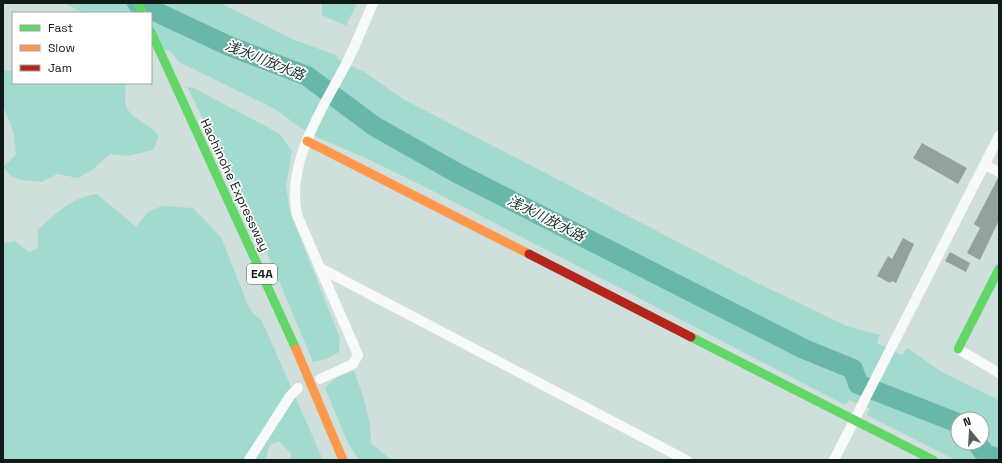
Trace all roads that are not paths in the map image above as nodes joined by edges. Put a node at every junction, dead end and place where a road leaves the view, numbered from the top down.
1 (128, 3) edge
2 (138, 3) edge
3 (373, 3) edge
4 (132, 12) edge
5 (142, 12) edge
6 (152, 35) edge
7 (152, 56) edge
8 (173, 92) junction
9 (999, 136) edge
10 (306, 141) junction
11 (985, 165) junction
12 (999, 172) edge
13 (320, 268) junction
14 (999, 270) edge
15 (958, 349) joint
16 (999, 373) edge
17 (320, 379) dead end
18 (298, 388) dead end
19 (855, 419) junction
20 (249, 460) edge
21 (334, 460) edge
22 (343, 460) edge
23 (686, 460) edge
24 (834, 460) edge
25 (933, 460) edge

1 - 4 main road
2 - 5 main road
3 - 10 street
6 - 8 main road, Hachinohe Expressway / E4A
7 - 8 main road, Hachinohe Expressway / E4A
8 - 21 main road, Hachinohe Expressway / E4A
8 - 22 main road, Hachinohe Expressway / E4A
9 - 11 street
10 - 13 street
10 - 19 main road
11 - 12 street
11 - 19 street
13 - 17 street
13 - 23 street
14 - 15 main road
15 - 16 street
18 - 20 street
19 - 24 street
19 - 25 main road

